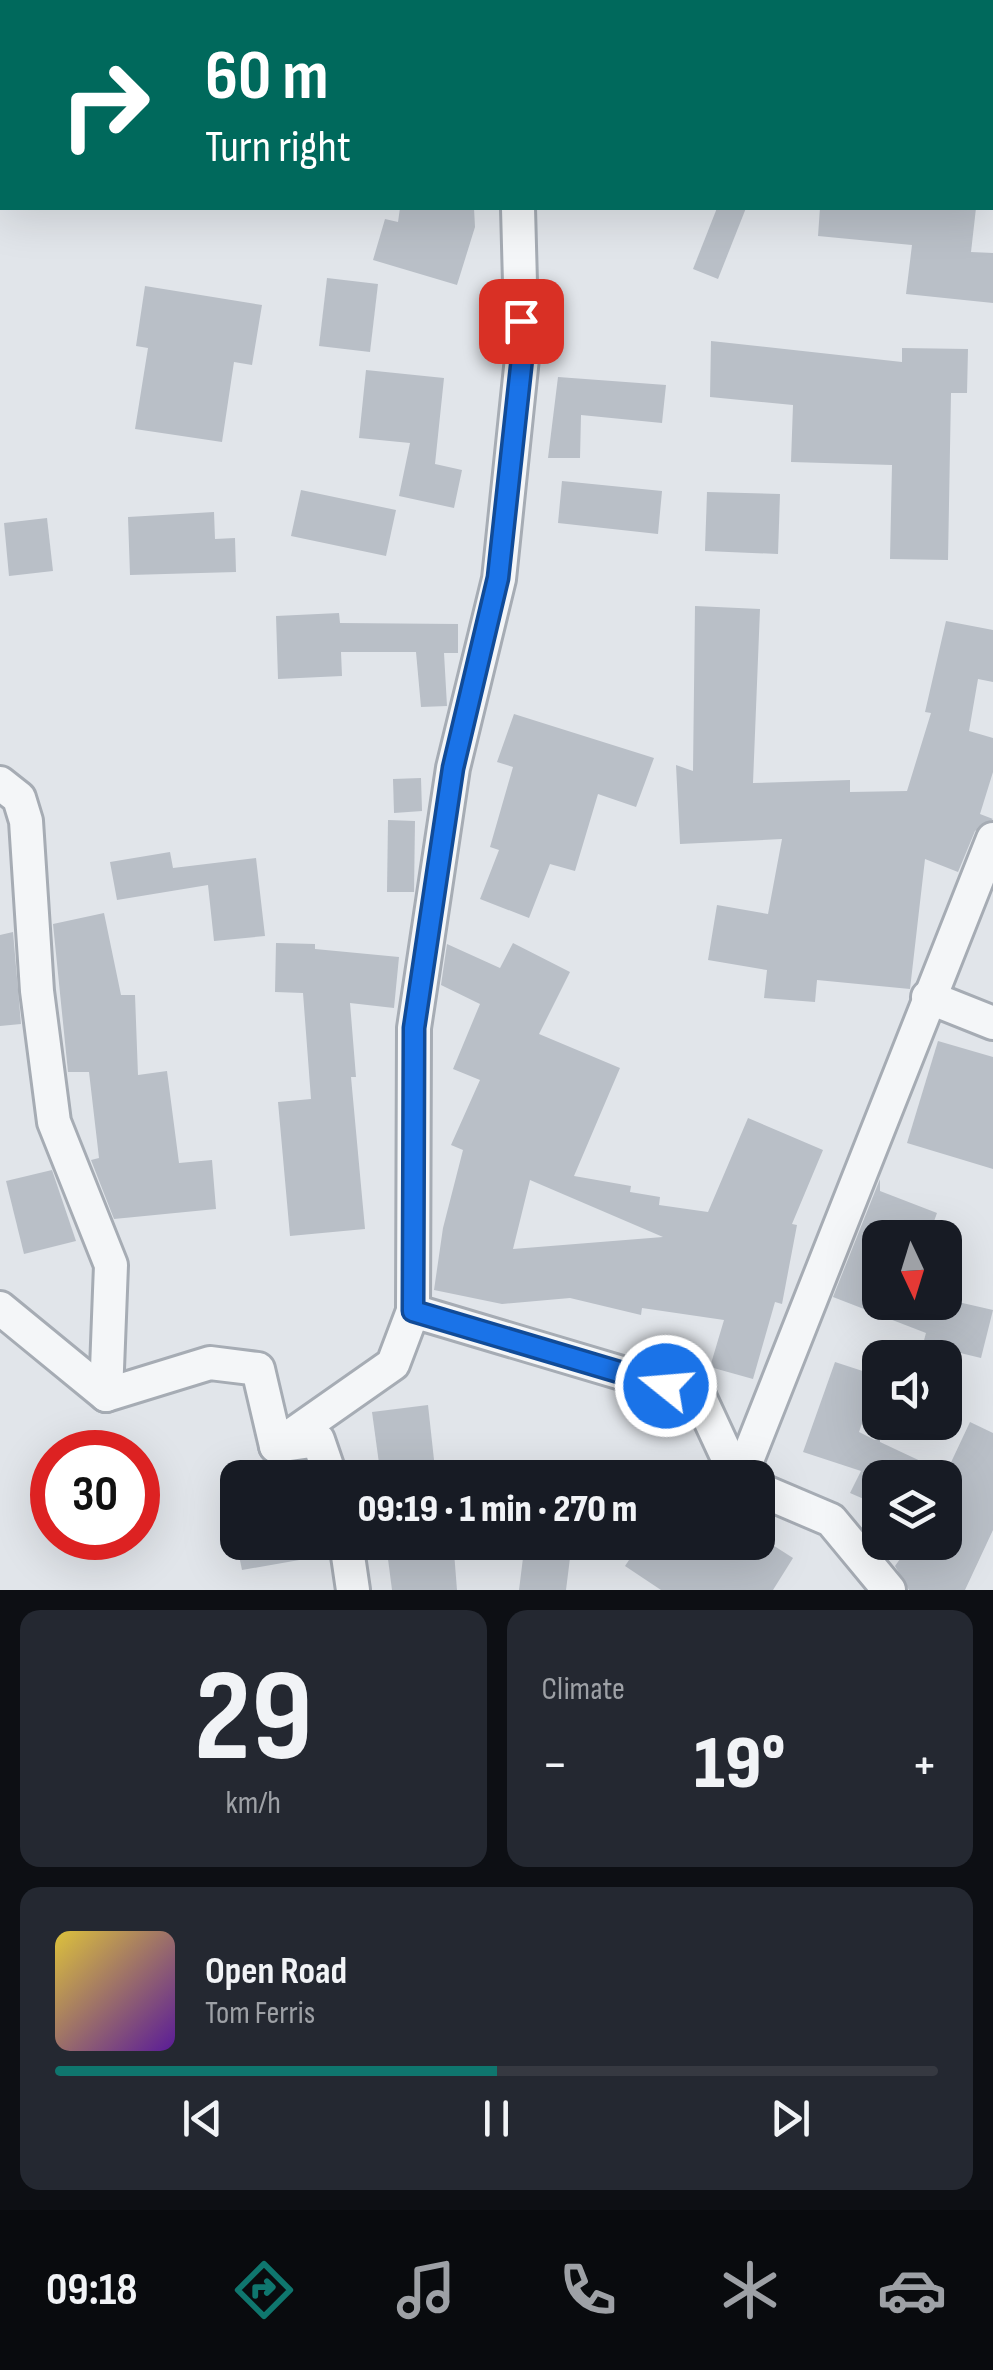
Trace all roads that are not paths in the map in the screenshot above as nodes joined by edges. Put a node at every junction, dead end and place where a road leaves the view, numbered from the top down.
1 (518, 210) edge
2 (0, 783) edge
3 (993, 839) edge
4 (928, 997) junction
5 (993, 1024) edge
6 (0, 1308) edge
7 (413, 1311) junction
8 (106, 1395) junction
9 (276, 1446) junction
10 (325, 1460) edge
11 (730, 1460) edge
12 (746, 1460) edge
13 (775, 1496) edge
14 (349, 1560) edge
15 (353, 1590) edge
16 (890, 1590) edge

1 - 7 street
2 - 8 street
3 - 4 street
4 - 5 street
4 - 12 street
6 - 8 street
7 - 9 street
7 - 11 street
8 - 9 street
9 - 10 street
13 - 16 street
14 - 15 street

